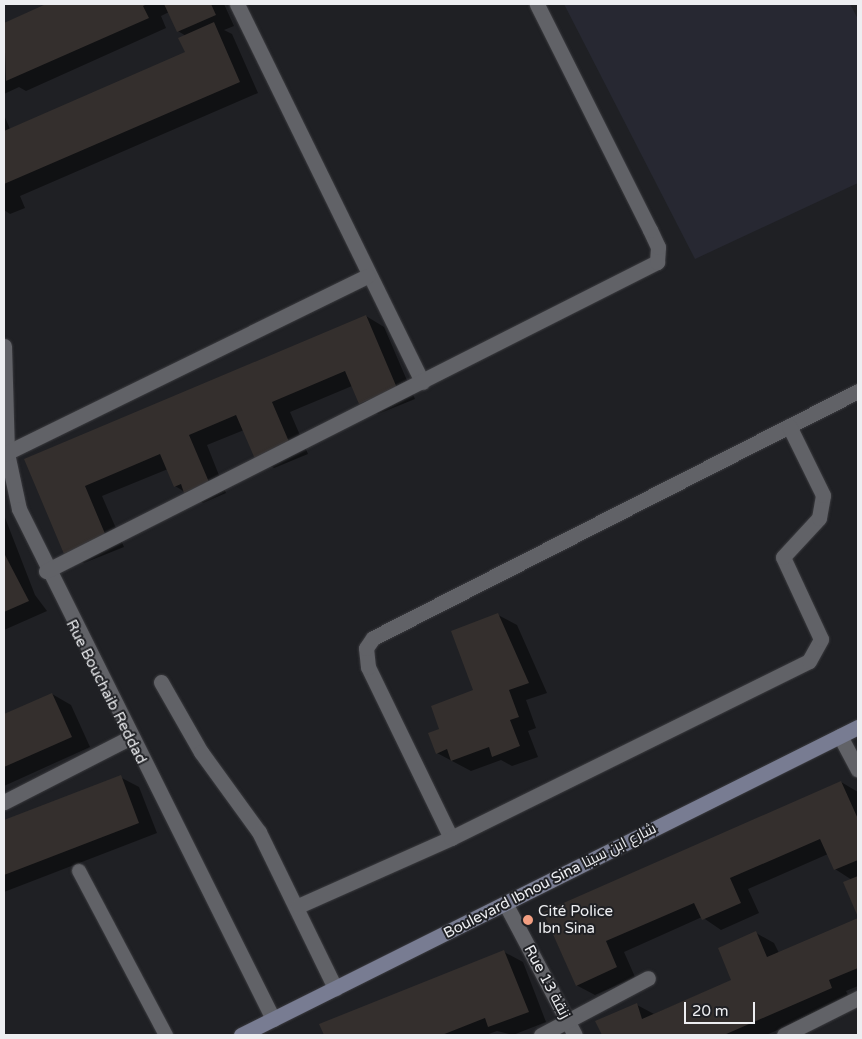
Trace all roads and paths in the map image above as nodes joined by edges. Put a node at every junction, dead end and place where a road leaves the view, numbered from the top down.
1 (238, 4) edge
2 (537, 4) edge
3 (368, 276) junction
4 (4, 346) edge
5 (422, 382) junction
6 (858, 391) edge
7 (789, 426) junction
8 (5, 454) edge
9 (46, 571) junction
10 (160, 682) dead end
11 (858, 727) edge
12 (840, 736) junction
13 (130, 738) junction
14 (858, 770) edge
15 (4, 802) edge
16 (451, 838) junction
17 (79, 871) dead end
18 (505, 903) junction
19 (298, 906) junction
20 (648, 978) dead end
21 (335, 988) junction
22 (858, 998) edge
23 (273, 1019) junction
24 (568, 1021) junction
25 (166, 1035) edge
26 (241, 1035) edge
27 (541, 1035) edge
28 (575, 1035) edge
29 (784, 1035) edge

1 - 3 street
2 - 5 street
3 - 5 street
3 - 8 street
4 - 8 street, Rue Bouchaib Reddad
5 - 9 street
6 - 7 street
7 - 16 street
7 - 16 street
8 - 9 street, Rue Bouchaib Reddad
9 - 13 street, Rue Bouchaib Reddad
10 - 19 street
11 - 12 main road, Boulevard Ibnou Sina شارع ابن سينا
12 - 14 street
12 - 18 main road, Boulevard Ibnou Sina شارع ابن سينا
13 - 15 street
13 - 23 street, Rue Bouchaib Reddad
16 - 19 street
17 - 25 lane
18 - 21 main road, Boulevard Ibnou Sina شارع ابن سينا
18 - 24 street, Rue 13 زنقة
19 - 21 street
20 - 24 street
21 - 23 main road, Boulevard Ibnou Sina شارع ابن سينا
22 - 29 street
23 - 26 main road, Boulevard Ibnou Sina شارع ابن سينا
24 - 27 street
24 - 28 street, Rue 13 زنقة

